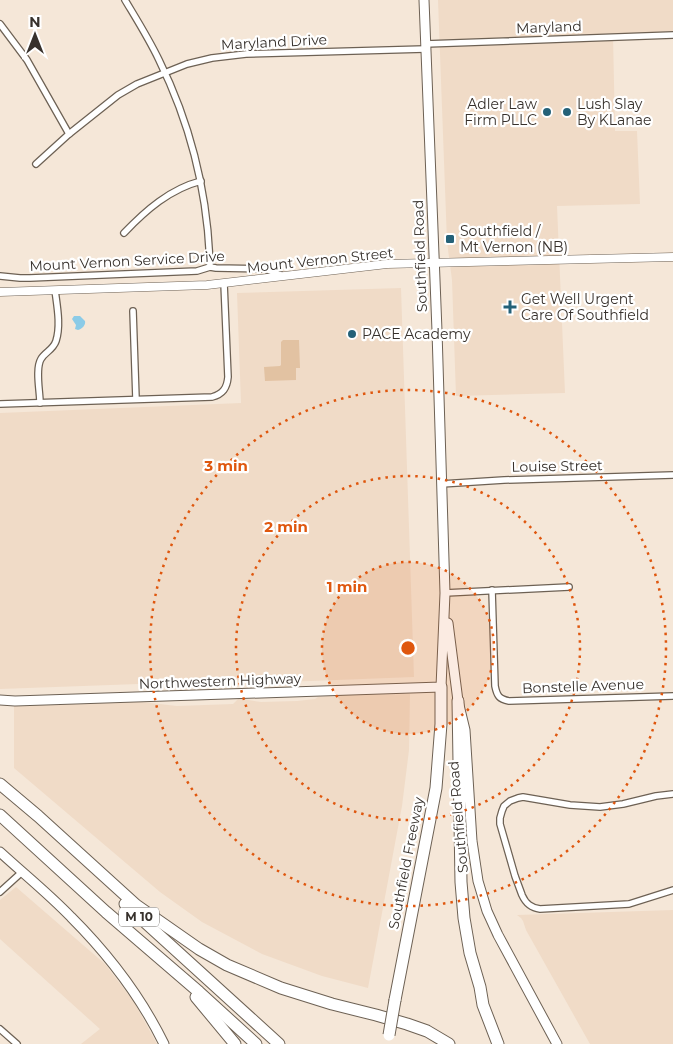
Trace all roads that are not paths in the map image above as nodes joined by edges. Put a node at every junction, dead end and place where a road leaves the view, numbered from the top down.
1 (125, 0) edge
2 (424, 0) edge
3 (0, 24) edge
4 (673, 35) edge
5 (425, 46) junction
6 (165, 72) junction
7 (70, 134) junction
8 (36, 164) dead end
9 (201, 182) junction
10 (124, 233) dead end
11 (673, 257) edge
12 (434, 264) junction
13 (210, 267) junction
14 (0, 276) edge
15 (283, 276) junction
16 (224, 283) junction
17 (56, 290) junction
18 (0, 292) edge
19 (132, 311) dead end
20 (136, 400) junction
21 (40, 403) junction
22 (0, 404) edge
23 (673, 476) edge
24 (441, 484) junction
25 (569, 587) dead end
26 (492, 590) junction
27 (445, 597) junction
28 (441, 687) junction
29 (673, 696) edge
30 (0, 700) edge
31 (458, 701) junction
32 (0, 784) edge
33 (0, 789) edge
34 (673, 794) edge
35 (0, 816) edge
36 (0, 852) edge
37 (22, 872) junction
38 (673, 890) edge
39 (0, 892) edge
40 (106, 912) junction
41 (480, 987) junction
42 (0, 1029) edge
43 (389, 1040) edge
44 (17, 1044) edge
45 (164, 1044) edge
46 (235, 1044) edge
47 (256, 1044) edge
48 (279, 1044) edge
49 (449, 1044) edge
50 (498, 1044) edge
51 (506, 1044) edge
52 (557, 1044) edge

1 - 6 street
2 - 5 main road, Southfield Road
3 - 7 street
4 - 5 street, Maryland
5 - 6 street, Maryland Drive
5 - 12 main road, Southfield Road
6 - 7 street, Maryland Drive
6 - 9 street
7 - 8 street, Maryland Drive
9 - 10 street
9 - 13 street
11 - 12 street, Mount Vernon Street
12 - 15 street, Mount Vernon Street
12 - 24 main road, Southfield Road
13 - 14 street, Mount Vernon Service Drive
13 - 15 street, Mount Vernon Service Drive
15 - 16 street, Mount Vernon Street
16 - 17 street, Mount Vernon Street
16 - 20 street
17 - 18 street, Mount Vernon Street
17 - 21 street
19 - 20 street
20 - 21 street
21 - 22 street
23 - 24 street, Louise Street
24 - 27 main road, Southfield Road
25 - 26 street
26 - 27 street
26 - 29 street, Bonstelle Avenue
27 - 28 main road, Southfield Road
27 - 31 main road, Southfield Road
28 - 30 main road, Northwestern Highway
28 - 43 highway, Southfield Freeway, bridge
31 - 41 highway
31 - 52 main road, Southfield Road
32 - 49 highway
33 - 48 highway, M 10
34 - 38 street
35 - 40 highway, M 10
36 - 37 main road
37 - 39 street
37 - 45 main road
40 - 46 highway
40 - 47 highway, M 10
41 - 50 highway
41 - 51 highway
42 - 44 street

